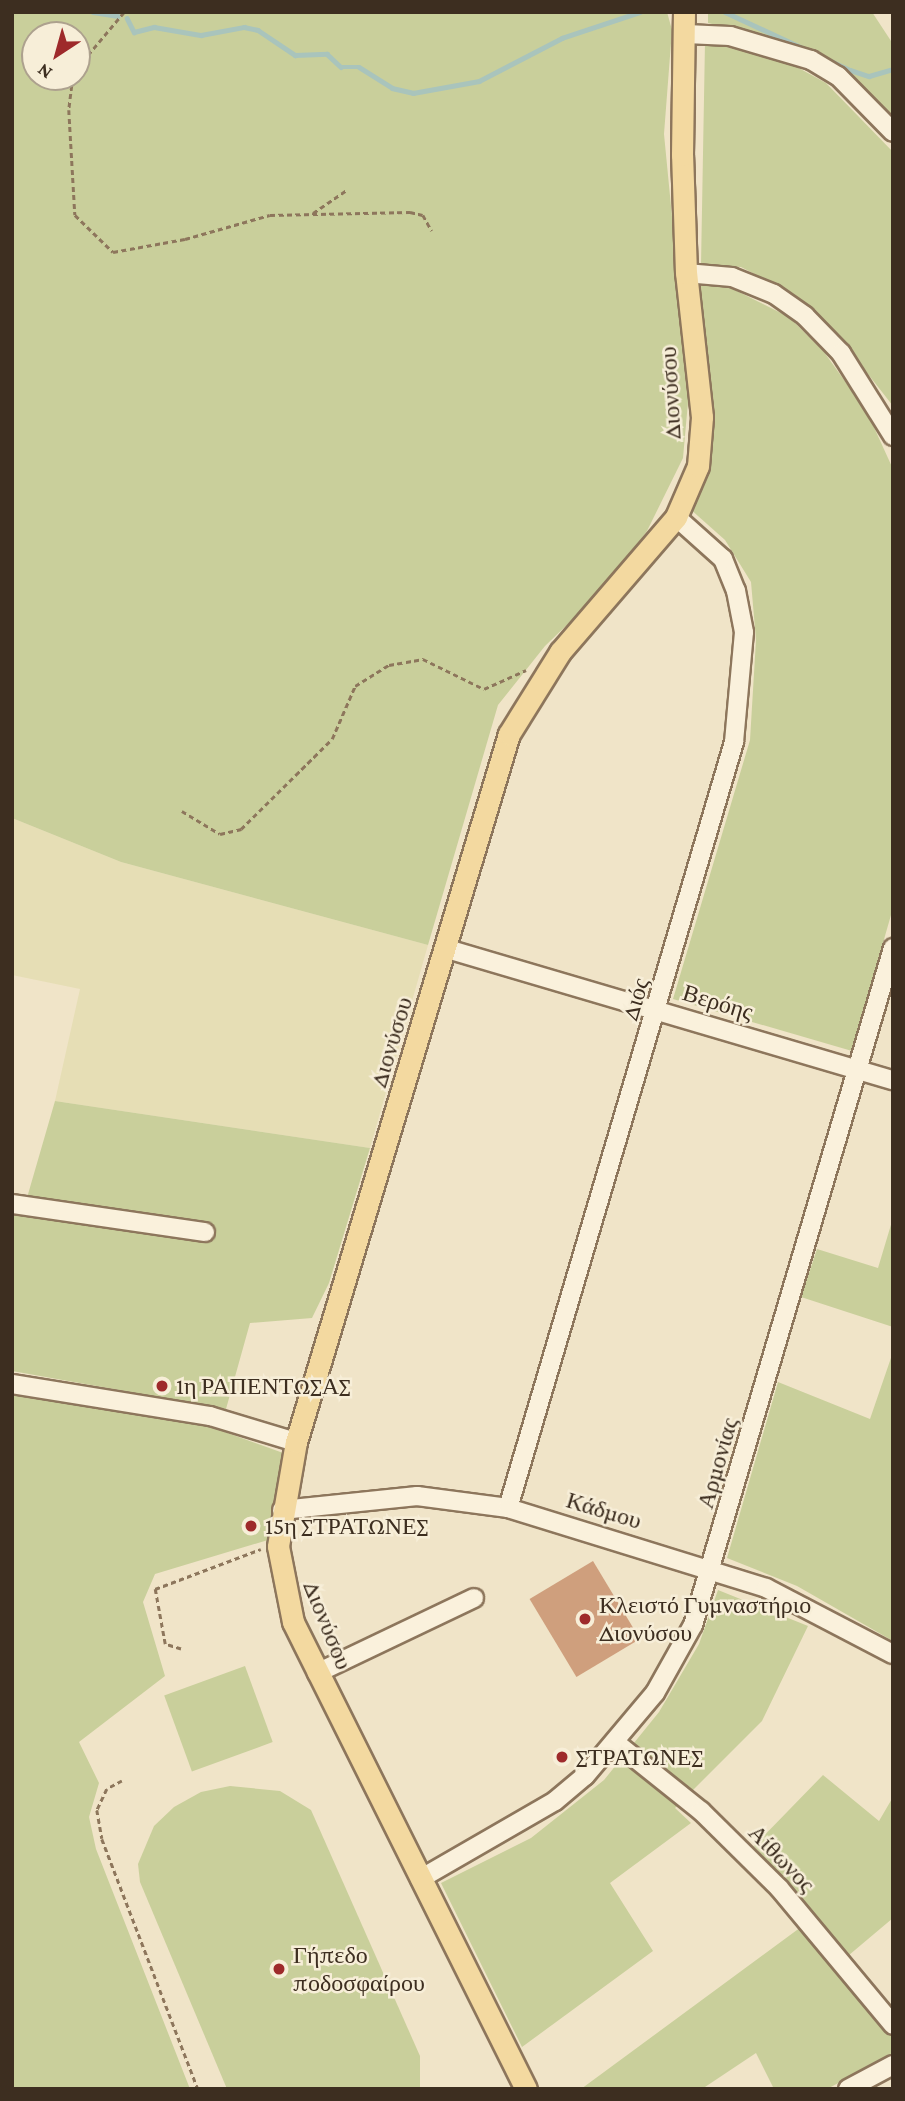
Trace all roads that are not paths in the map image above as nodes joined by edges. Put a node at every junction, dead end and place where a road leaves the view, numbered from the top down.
1 (684, 12) edge
2 (686, 34) junction
3 (893, 132) edge
4 (686, 273) junction
5 (893, 436) edge
6 (676, 517) junction
7 (893, 948) edge
8 (447, 949) junction
9 (657, 1010) junction
10 (857, 1070) junction
11 (893, 1080) edge
12 (12, 1205) edge
13 (205, 1232) dead end
14 (12, 1384) edge
15 (296, 1442) junction
16 (508, 1507) junction
17 (282, 1510) junction
18 (711, 1569) junction
19 (474, 1598) dead end
20 (893, 1654) edge
21 (317, 1673) junction
22 (617, 1743) junction
23 (420, 1879) junction
24 (893, 2025) edge
25 (893, 2065) edge
26 (526, 2089) edge
27 (848, 2089) edge

1 - 2 main road, Διονύσου
2 - 3 street
2 - 4 main road, Διονύσου
4 - 5 street
4 - 6 main road, Διονύσου
6 - 8 main road, Διονύσου
6 - 9 street, Διός
7 - 10 street, Αρμονίας
8 - 9 street, Βερόης
8 - 15 main road, Διονύσου
9 - 10 street, Βερόης
9 - 16 street, Διός
10 - 11 street, Βερόης
10 - 18 street, Αρμονίας
12 - 13 street
14 - 15 street
15 - 17 main road, Διονύσου
16 - 17 street, Κάδμου
16 - 18 street, Κάδμου
17 - 21 main road, Διονύσου
18 - 20 street, Κάδμου
18 - 22 street, Αρμονίας
19 - 21 street
21 - 23 main road, Διονύσου
22 - 23 street, Αρμονίας
22 - 24 street, Αίθωνος
23 - 26 main road, Διονύσου
25 - 27 street

